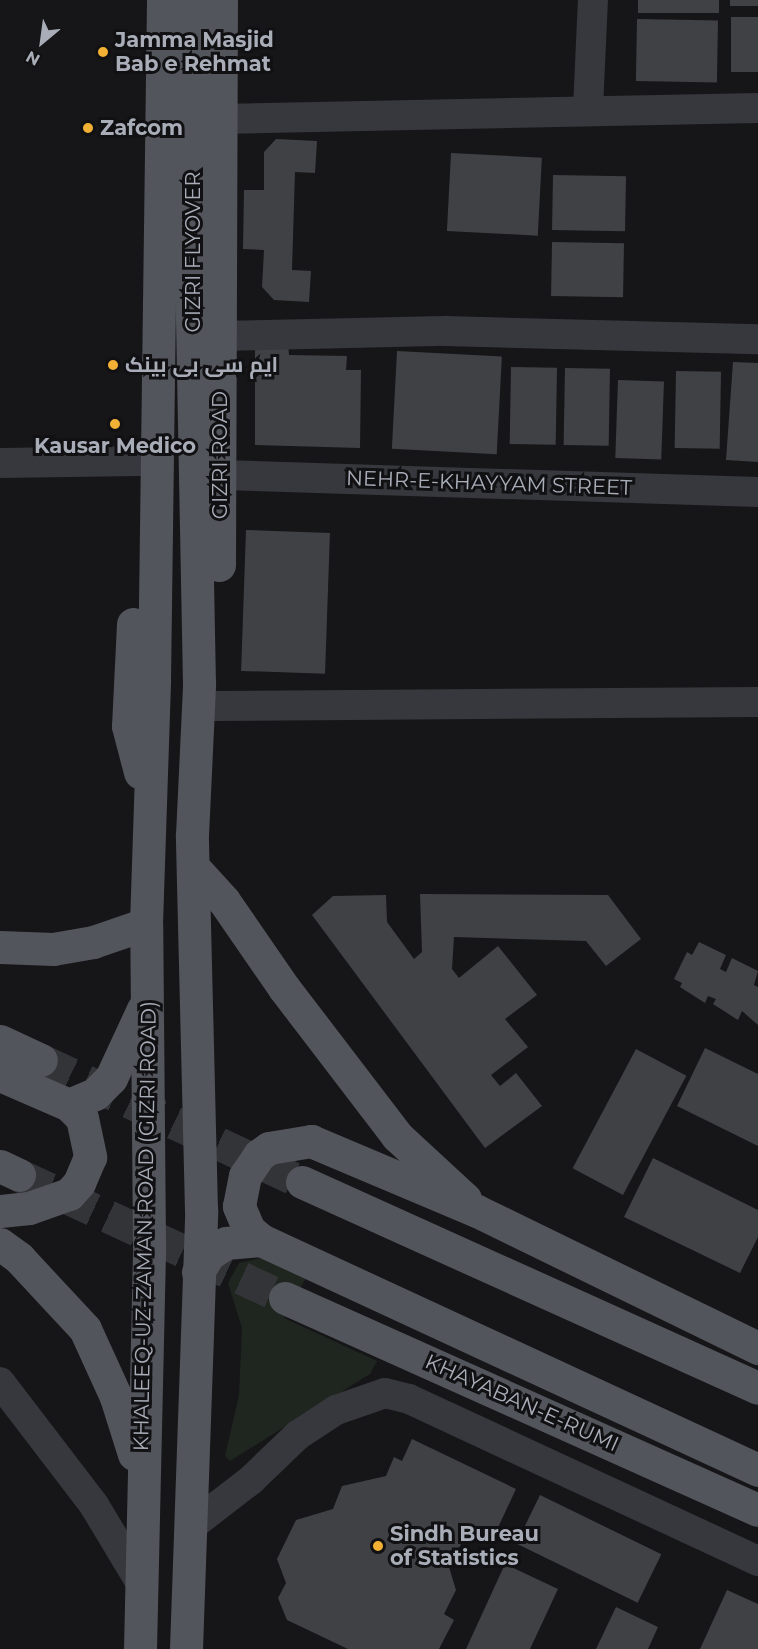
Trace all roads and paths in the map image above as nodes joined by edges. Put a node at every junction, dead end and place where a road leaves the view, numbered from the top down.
1 (148, 0) edge
2 (163, 0) edge
3 (195, 0) edge
4 (221, 0) edge
5 (593, 0) edge
6 (758, 108) edge
7 (588, 109) junction
8 (220, 119) junction
9 (219, 336) junction
10 (758, 339) edge
11 (138, 461) junction
12 (0, 463) edge
13 (221, 475) junction
14 (758, 492) edge
15 (206, 695) junction
16 (758, 702) edge
17 (149, 802) junction
18 (193, 867) junction
19 (146, 924) junction
20 (0, 947) edge
21 (148, 996) junction
22 (0, 1041) edge
23 (41, 1060) tunnel mouth
24 (0, 1075) edge
25 (69, 1105) junction
26 (303, 1182) tunnel mouth
27 (0, 1211) edge
28 (477, 1211) junction
29 (261, 1240) junction
30 (0, 1244) edge
31 (198, 1272) junction
32 (285, 1298) tunnel mouth
33 (758, 1348) edge
34 (0, 1382) edge
35 (758, 1388) edge
36 (758, 1470) edge
37 (142, 1479) junction
38 (758, 1510) edge
39 (190, 1527) junction
40 (758, 1561) edge
41 (142, 1586) junction
42 (140, 1649) edge
43 (186, 1649) edge

1 - 11 main road
2 - 17 main road, GIZRI FLYOVER
3 - 15 main road, GIZRI FLYOVER
4 - 8 main road, GIZRI ROAD
5 - 7 street
6 - 7 street
7 - 8 street
8 - 9 main road, GIZRI ROAD
9 - 10 street
9 - 13 main road, GIZRI ROAD
11 - 12 street
11 - 17 main road
13 - 14 street, NEHR-E-KHAYYAM STREET
13 - 15 main road, GIZRI ROAD
15 - 16 street
15 - 18 main road, GIZRI ROAD
17 - 19 main road, KHALEEQ-UZ-ZAMAN ROAD (GIZRI ROAD)
18 - 28 main road
18 - 31 main road
19 - 20 main road
19 - 21 main road, KHALEEQ-UZ-ZAMAN ROAD (GIZRI ROAD)
21 - 25 main road
21 - 37 main road, KHALEEQ-UZ-ZAMAN ROAD (GIZRI ROAD)
22 - 23 main road
24 - 25 main road
25 - 27 main road
26 - 35 main road
28 - 29 main road
28 - 33 main road
29 - 31 main road
29 - 36 main road
30 - 37 main road
31 - 39 main road
32 - 38 main road, KHAYABAN-E-RUMI
34 - 41 street
37 - 41 main road, KHALEEQ-UZ-ZAMAN ROAD (GIZRI ROAD)
39 - 40 street
39 - 43 main road
41 - 42 main road, KHALEEQ-UZ-ZAMAN ROAD (GIZRI ROAD)

